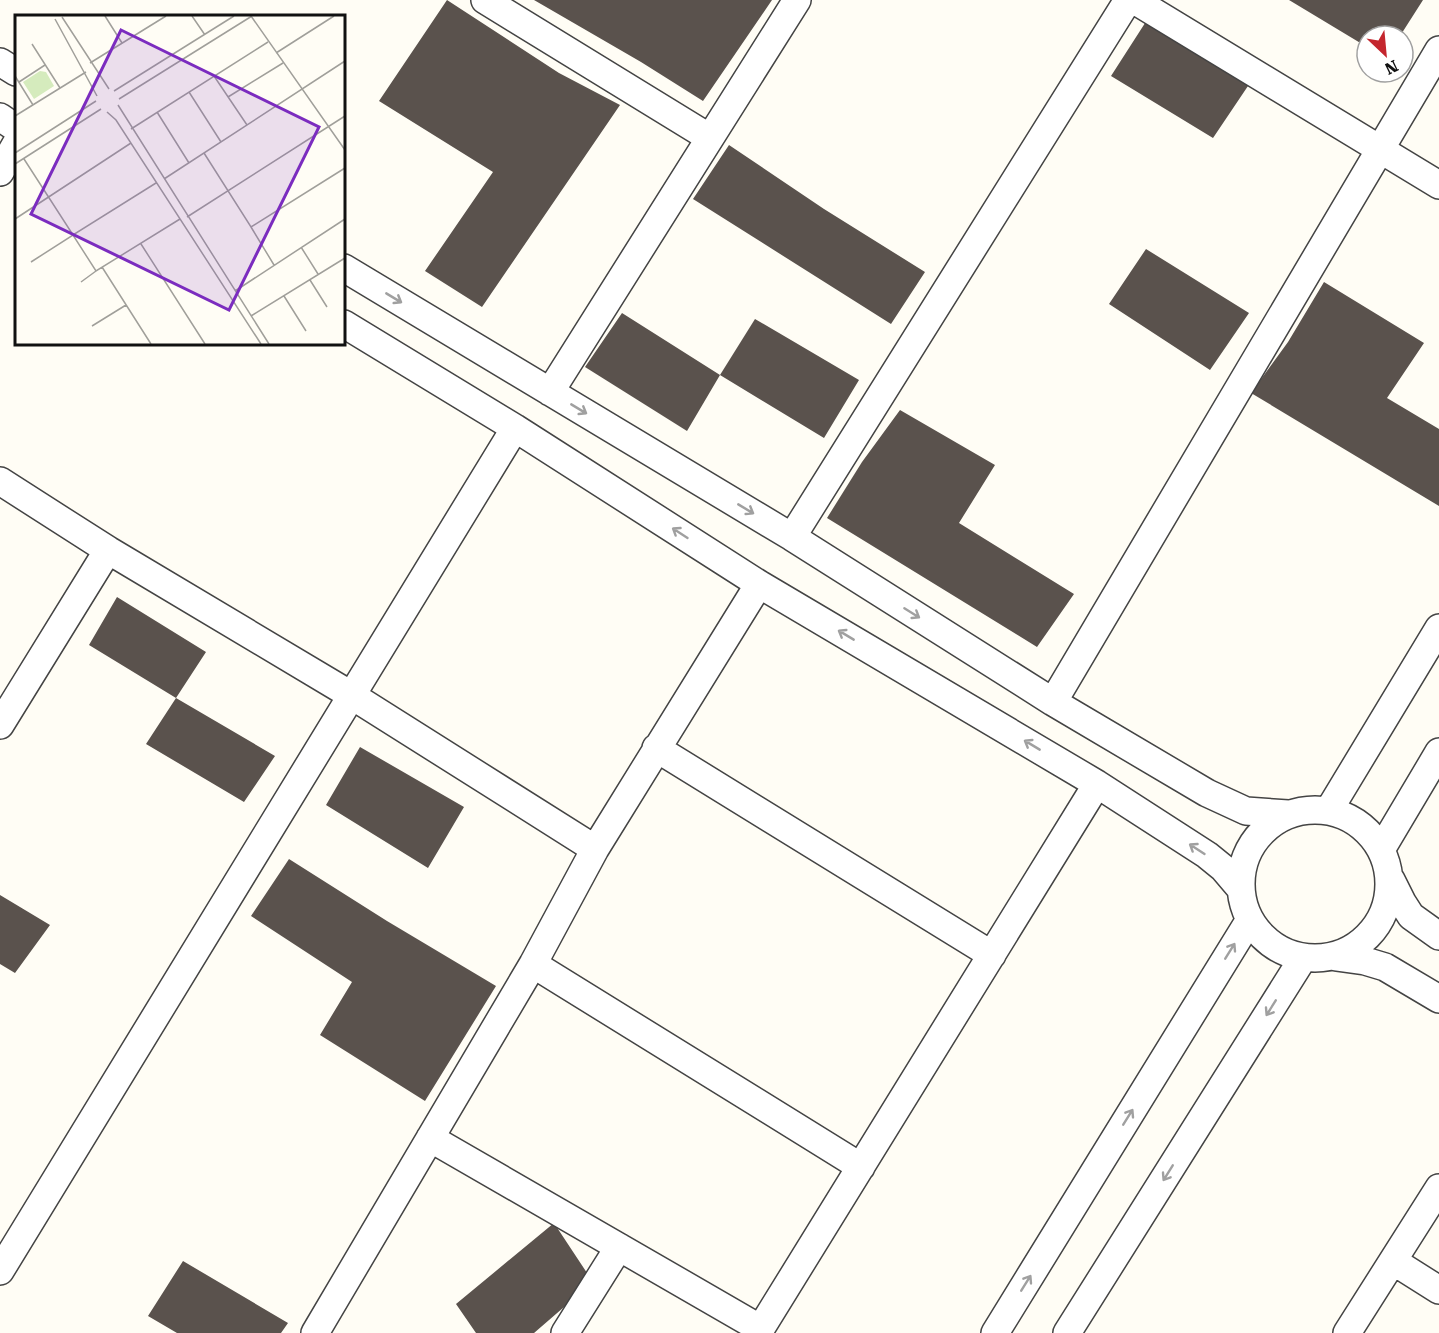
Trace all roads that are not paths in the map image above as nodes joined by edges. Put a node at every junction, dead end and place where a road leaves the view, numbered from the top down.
1 (485, 0) edge
2 (797, 0) edge
3 (1128, 0) edge
4 (1134, 0) edge
5 (1439, 50) edge
6 (0, 62) edge
7 (15, 71) edge
8 (0, 117) edge
9 (15, 127) edge
10 (710, 138) junction
11 (15, 146) edge
12 (1379, 150) junction
13 (0, 172) edge
14 (1439, 185) edge
15 (345, 269) edge
16 (345, 325) edge
17 (550, 392) junction
18 (515, 428) junction
19 (0, 481) edge
20 (792, 537) junction
21 (108, 550) junction
22 (759, 584) junction
23 (1439, 628) edge
24 (351, 695) junction
25 (1053, 702) junction
26 (0, 725) edge
27 (656, 748) junction
28 (1439, 752) edge
29 (1097, 784) junction
30 (1329, 810) junction
31 (1288, 814) junction
32 (1382, 848) junction
33 (595, 849) junction
34 (1391, 880) junction
35 (1240, 888) junction
36 (1249, 921) junction
37 (1439, 936) edge
38 (992, 955) junction
39 (1336, 957) junction
40 (1303, 958) junction
41 (533, 964) junction
42 (1439, 999) edge
43 (430, 1138) junction
44 (861, 1167) junction
45 (1439, 1188) edge
46 (619, 1246) junction
47 (1393, 1261) junction
48 (0, 1271) edge
49 (1439, 1290) edge
50 (760, 1331) edge
51 (315, 1333) edge
52 (565, 1333) edge
53 (995, 1333) edge
54 (1067, 1333) edge
55 (1347, 1333) edge

1 - 10 street
2 - 10 street
3 - 20 street
4 - 12 street
5 - 12 street
6 - 7 street
8 - 9 street
10 - 17 street
11 - 13 street
12 - 14 street
12 - 25 street
15 -> 17 street
16 - 18 street
17 -> 20 street
22 -> 18 street
18 - 24 street
19 - 21 street
20 -> 25 street
21 - 24 street
21 - 26 street
22 - 27 street
29 -> 22 street
23 - 30 street
24 - 33 street
24 - 48 street
25 - 31 street
27 - 33 street
27 - 38 street
28 - 32 street
35 -> 29 street
29 - 38 street
30 - 31 street
30 - 32 street
31 - 35 street
32 - 34 street
33 - 41 street
34 - 37 street
34 - 39 street
35 - 36 street
36 - 40 street
53 -> 36 street
38 - 44 street
39 - 40 street
39 - 42 street
40 -> 54 street
41 - 43 street
41 - 44 street
43 - 46 street
43 - 51 street
44 - 50 street
45 - 47 street
46 - 50 street
46 - 52 street
47 - 49 street
47 - 55 street

